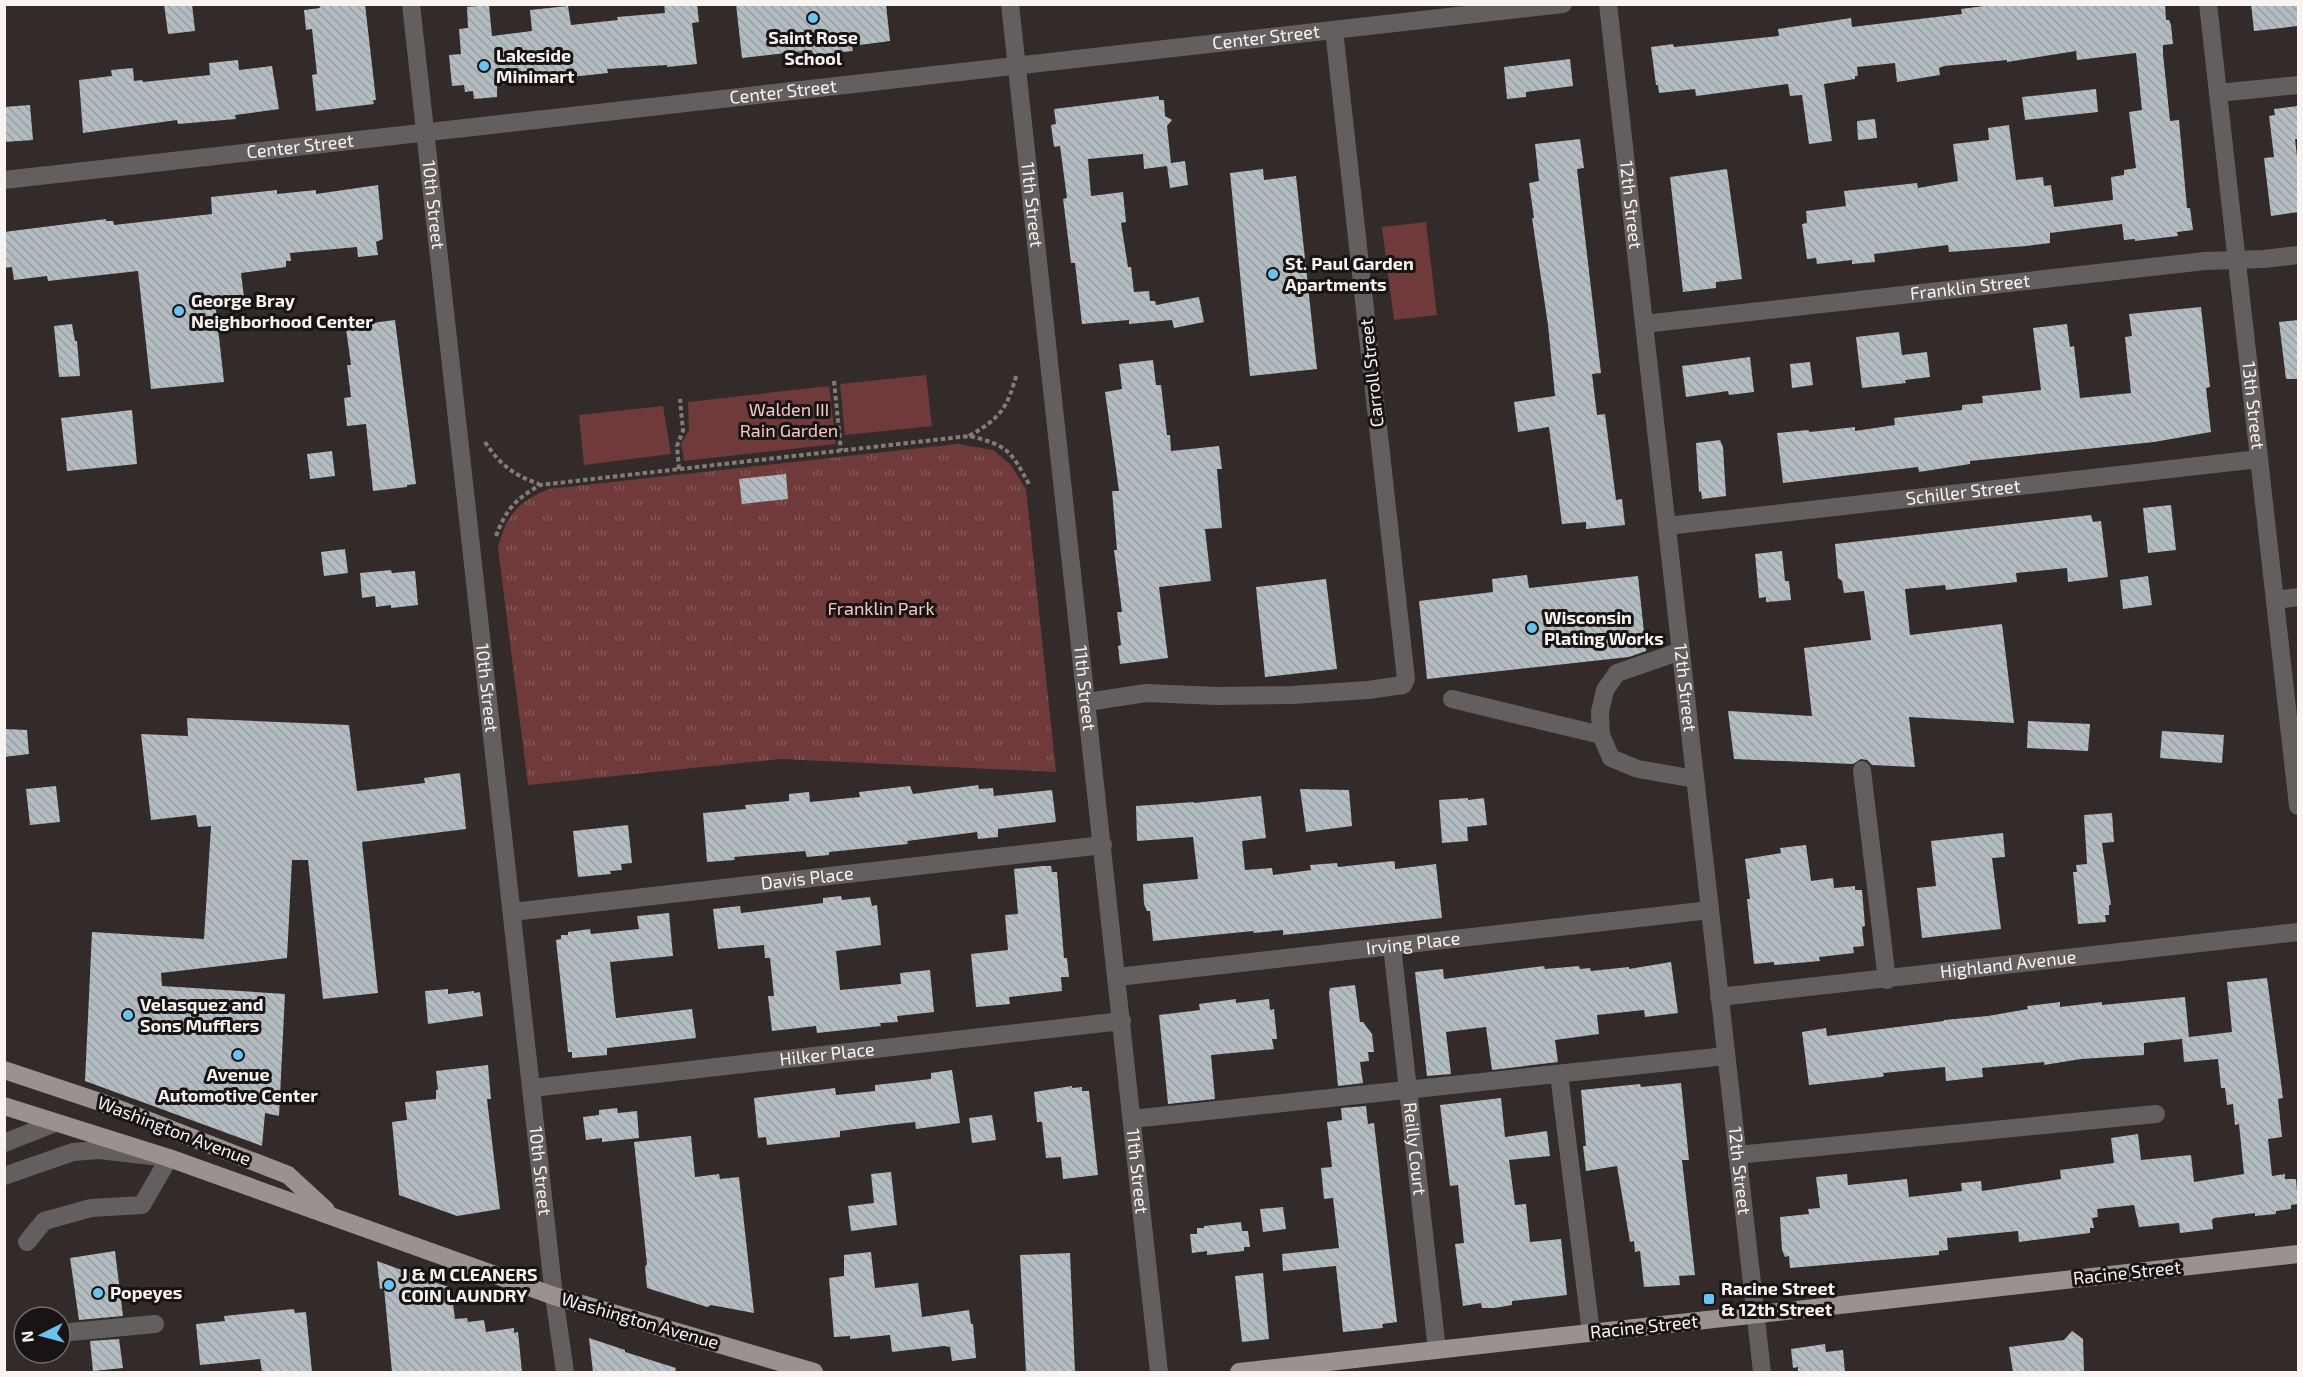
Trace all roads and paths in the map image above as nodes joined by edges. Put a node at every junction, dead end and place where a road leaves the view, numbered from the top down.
1 (411, 4) edge
2 (1010, 4) edge
3 (1563, 4) edge
4 (1608, 4) edge
5 (2208, 4) edge
6 (1334, 30) junction
7 (812, 52) dead end
8 (833, 53) dead end
9 (834, 62) dead end
10 (812, 64) dead end
11 (1017, 66) junction
12 (2298, 85) edge
13 (2218, 93) junction
14 (425, 133) junction
15 (4, 180) edge
16 (2298, 255) edge
17 (2237, 260) junction
18 (1644, 324) junction
19 (1017, 373) dead end
20 (834, 381) dead end
21 (680, 399) dead end
22 (969, 436) junction
23 (485, 442) dead end
24 (841, 451) junction
25 (2259, 459) junction
26 (679, 469) junction
27 (540, 485) junction
28 (1030, 486) dead end
29 (1667, 526) junction
30 (496, 536) dead end
31 (2298, 597) edge
32 (2275, 600) junction
33 (1681, 651) junction
34 (1452, 699) dead end
35 (1087, 702) junction
36 (1601, 735) junction
37 (1862, 770) dead end
38 (1695, 778) junction
39 (2298, 806) edge
40 (1103, 845) junction
41 (1710, 910) junction
42 (512, 912) junction
43 (2298, 932) edge
44 (1392, 946) junction
45 (1118, 976) junction
46 (1887, 980) junction
47 (1719, 997) junction
48 (1122, 1021) junction
49 (1726, 1056) junction
50 (4, 1070) edge
51 (1559, 1074) junction
52 (532, 1088) junction
53 (1408, 1091) junction
54 (4, 1106) edge
55 (2156, 1114) dead end
56 (1132, 1119) junction
57 (55, 1123) junction
58 (4, 1143) edge
59 (1737, 1155) junction
60 (169, 1158) junction
61 (4, 1176) edge
62 (331, 1215) junction
63 (27, 1242) dead end
64 (2298, 1254) edge
65 (554, 1296) junction
66 (1755, 1315) junction
67 (155, 1324) dead end
68 (72, 1332) edge
69 (1591, 1333) junction
70 (1437, 1350) junction
71 (565, 1372) edge
72 (814, 1372) edge
73 (1160, 1372) edge
74 (1239, 1372) edge
75 (1761, 1372) edge

1 - 14 street, 10th Street
2 - 11 street, 11th Street
3 - 6 street, Center Street
4 - 18 street, 12th Street
5 - 13 street, 13th Street
6 - 11 street, Center Street
6 - 35 street, Carroll Street
7 - 10 path
8 - 9 path
11 - 14 street, Center Street
11 - 35 street, 11th Street
12 - 13 street
13 - 17 street, 13th Street
14 - 15 street, Center Street
14 - 42 street, 10th Street
16 - 17 street, Franklin Street
17 - 18 street, Franklin Street
17 - 25 street, 13th Street
18 - 29 street, 12th Street
19 - 22 path
20 - 24 path
21 - 26 path
22 - 24 path
22 - 28 path
23 - 27 path
24 - 26 path
25 - 29 street, Schiller Street
25 - 32 street, 13th Street
26 - 27 path
27 - 30 path
29 - 33 street, 12th Street
31 - 32 street
32 - 39 street, 13th Street
33 - 36 street
33 - 38 street, 12th Street
34 - 36 street
35 - 40 street, 11th Street
36 - 38 street
37 - 46 street
38 - 41 street, 12th Street
40 - 42 street, Davis Place
40 - 45 street, 11th Street
41 - 44 street, Irving Place
41 - 47 street, 12th Street
42 - 52 street, 10th Street
43 - 46 street, Highland Avenue
44 - 45 street, Irving Place
44 - 53 street, Reilly Court
45 - 48 street, 11th Street
46 - 47 street, Highland Avenue
47 - 49 street, 12th Street
48 - 52 street, Hilker Place
48 - 56 street, 11th Street
49 - 51 street
49 - 59 street, 12th Street
50 - 62 main road, Washington Avenue
51 - 53 street
51 - 69 street
52 - 65 street, 10th Street
53 - 56 street
53 - 70 street, Reilly Court
54 - 57 main road, Washington Avenue
55 - 59 street
56 - 73 street, 11th Street
57 - 58 street
57 - 60 main road, Washington Avenue
59 - 66 street, 12th Street
60 - 61 street
60 - 62 main road, Washington Avenue
60 - 63 street
62 - 65 main road, Washington Avenue
64 - 66 main road, Racine Street
65 - 71 street, 10th Street
65 - 72 main road, Washington Avenue
66 - 69 main road, Racine Street
66 - 75 street, 12th Street
67 - 68 street
69 - 70 main road, Racine Street
70 - 74 main road, Racine Street

